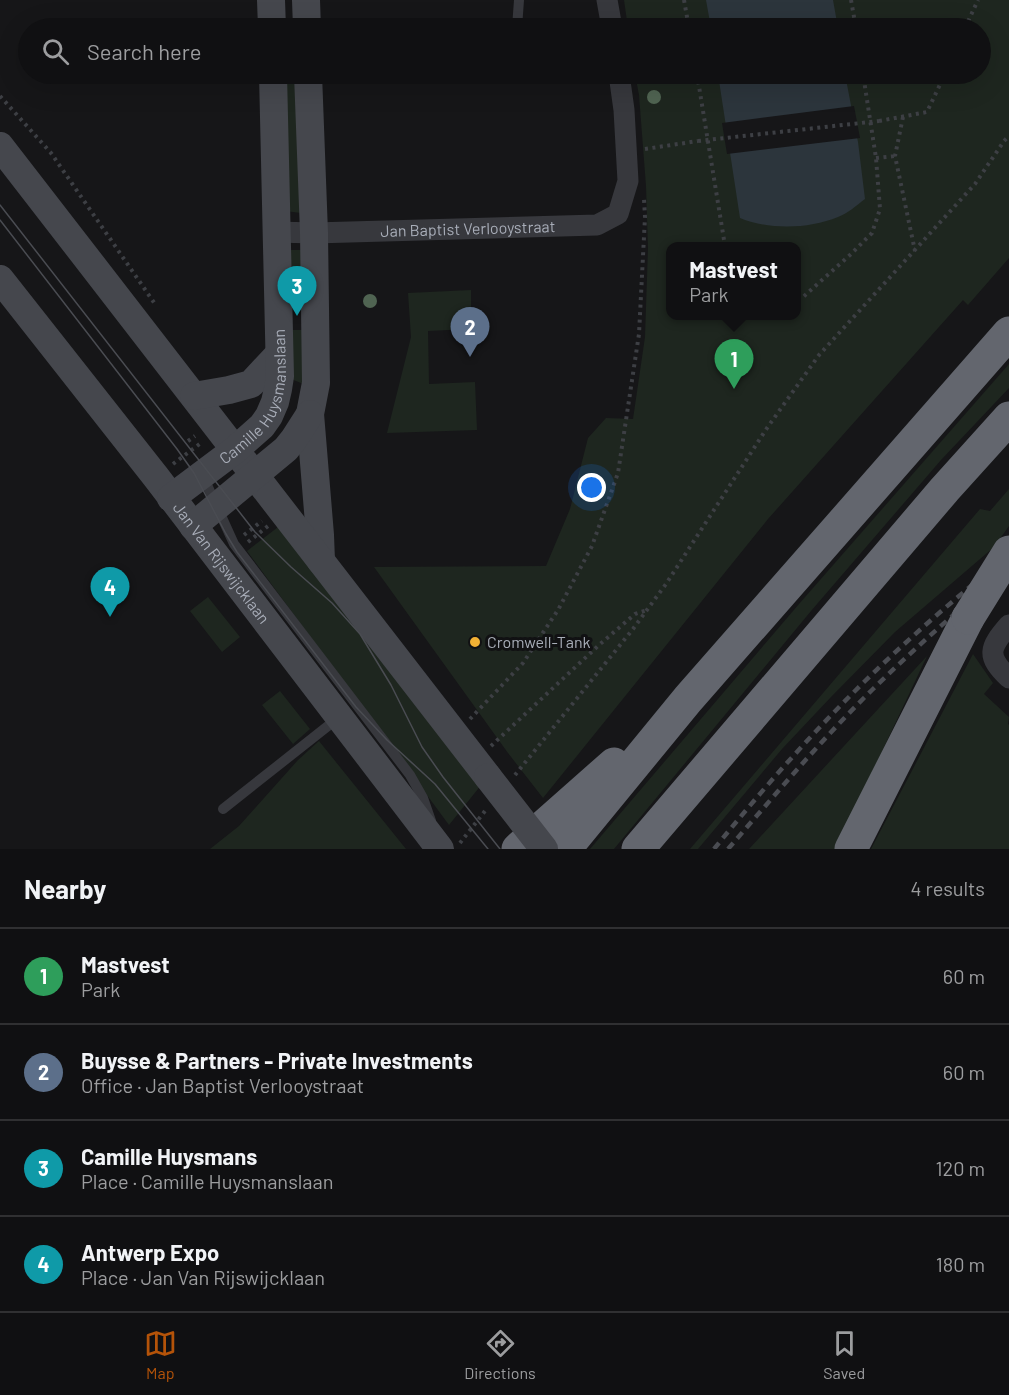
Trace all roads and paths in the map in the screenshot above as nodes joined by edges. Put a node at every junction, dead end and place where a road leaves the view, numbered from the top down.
1 (271, 0) edge
2 (306, 0) edge
3 (519, 0) edge
4 (607, 0) edge
5 (684, 0) edge
6 (851, 0) edge
7 (978, 0) edge
8 (272, 18) edge
9 (307, 18) edge
10 (517, 18) edge
11 (610, 18) edge
12 (687, 18) edge
13 (854, 18) edge
14 (970, 18) edge
15 (273, 84) edge
16 (308, 84) edge
17 (621, 84) edge
18 (699, 84) edge
19 (865, 84) edge
20 (940, 84) edge
21 (0, 96) edge
22 (903, 117) junction
23 (1009, 136) edge
24 (0, 146) edge
25 (627, 152) junction
26 (895, 156) junction
27 (876, 158) junction
28 (628, 181) junction
29 (276, 232) junction
30 (314, 233) junction
31 (724, 242) edge
32 (915, 251) junction
33 (0, 279) edge
34 (801, 298) edge
35 (154, 304) dead end
36 (1009, 333) edge
37 (279, 354) junction
38 (194, 396) junction
39 (310, 414) junction
40 (1009, 418) edge
41 (227, 440) junction
42 (202, 475) junction
43 (255, 476) junction
44 (164, 487) junction
45 (217, 507) junction
46 (276, 520) dead end
47 (193, 526) junction
48 (240, 549) dead end
49 (1009, 552) edge
50 (321, 561) junction
51 (648, 609) junction
52 (1009, 625) edge
53 (1009, 678) edge
54 (688, 699) junction
55 (339, 717) junction
56 (470, 719) dead end
57 (491, 746) dead end
58 (497, 786) junction
59 (223, 809) dead end
60 (443, 847) edge
61 (518, 849) edge
62 (544, 849) edge
63 (565, 849) edge
64 (638, 849) edge
65 (852, 849) edge

1 - 8 main road
2 - 9 main road
3 - 10 lane
4 - 11 street
5 - 12 path
6 - 13 path
7 - 14 path
15 - 29 main road, Camille Huysmanslaan
16 - 30 main road
17 - 25 street
18 - 31 path
19 - 27 path
20 - 22 path
21 - 35 path
22 - 25 path, bridge
22 - 26 path
23 - 32 path
24 - 38 main road
25 - 28 street
26 - 27 path
26 - 32 path
27 - 34 path
28 - 30 street, Jan Baptist Verlooystraat
28 - 56 path
29 - 30 street
29 - 37 main road, Camille Huysmanslaan
30 - 39 main road
32 - 51 path
33 - 44 main road, Jan Van Rijswijcklaan
36 - 54 highway
37 - 38 main road
37 - 41 main road, Camille Huysmanslaan
38 - 41 main road
39 - 43 main road
39 - 50 main road
40 - 64 highway
41 - 42 main road, Camille Huysmanslaan
41 - 43 main road
41 - 44 path
42 - 44 main road, Camille Huysmanslaan
42 - 45 lane
43 - 45 main road
43 - 50 main road
44 - 47 main road, Jan Van Rijswijcklaan
45 - 47 main road
45 - 60 lane
46 - 48 path
47 - 55 main road, Jan Van Rijswijcklaan
49 - 65 highway, bridge
50 - 58 main road
51 - 57 path
51 - 58 path
52 - 53 street
54 - 61 highway
54 - 63 highway
55 - 59 lane
55 - 60 main road, Jan Van Rijswijcklaan
58 - 60 path
58 - 62 main road, bridge

